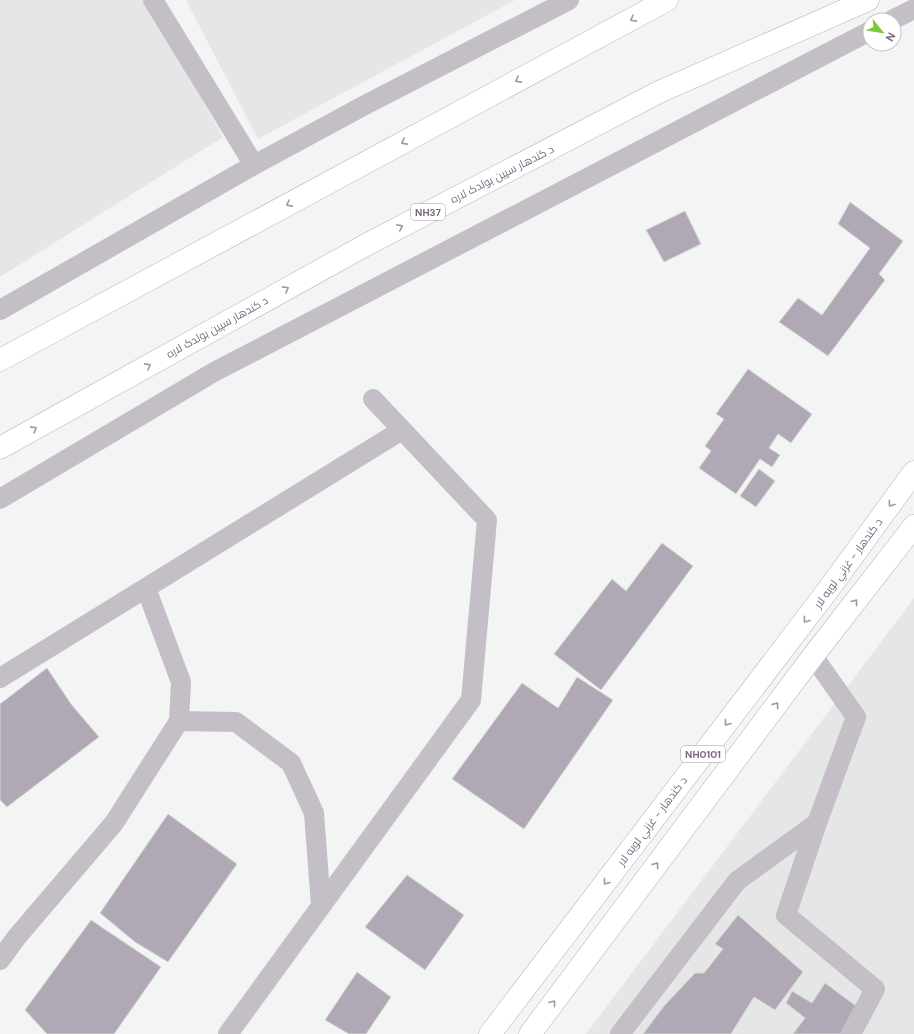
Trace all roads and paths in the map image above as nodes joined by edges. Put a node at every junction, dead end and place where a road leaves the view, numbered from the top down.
1 (153, 0) edge
2 (569, 0) edge
3 (667, 0) edge
4 (868, 0) edge
5 (914, 9) edge
6 (902, 15) edge
7 (862, 35) edge
8 (254, 165) junction
9 (0, 310) edge
10 (0, 360) edge
11 (373, 399) dead end
12 (402, 430) junction
13 (0, 448) edge
14 (914, 472) edge
15 (0, 499) edge
16 (914, 526) edge
17 (146, 588) junction
18 (813, 656) junction
19 (0, 678) edge
20 (179, 721) junction
21 (817, 823) junction
22 (321, 906) junction
23 (0, 960) edge
24 (228, 1034) edge
25 (490, 1034) edge
26 (530, 1034) edge
27 (620, 1034) edge
28 (851, 1034) edge

1 - 8 street
2 - 8 street
3 -> 10 highway
13 -> 4 highway, د کندهار سپین بولدک لاره / NH37
5 - 6 street
7 - 15 street
8 - 9 street
11 - 12 street
12 - 17 street
12 - 22 street
14 -> 25 highway, د کندهار - غزني لويه لار / NH0101
18 -> 16 highway, NH0101
17 - 19 street
17 - 20 street
18 - 21 street
26 -> 18 highway, NH0101
20 - 22 street
20 - 23 street
21 - 27 street
21 - 28 street
22 - 24 street

